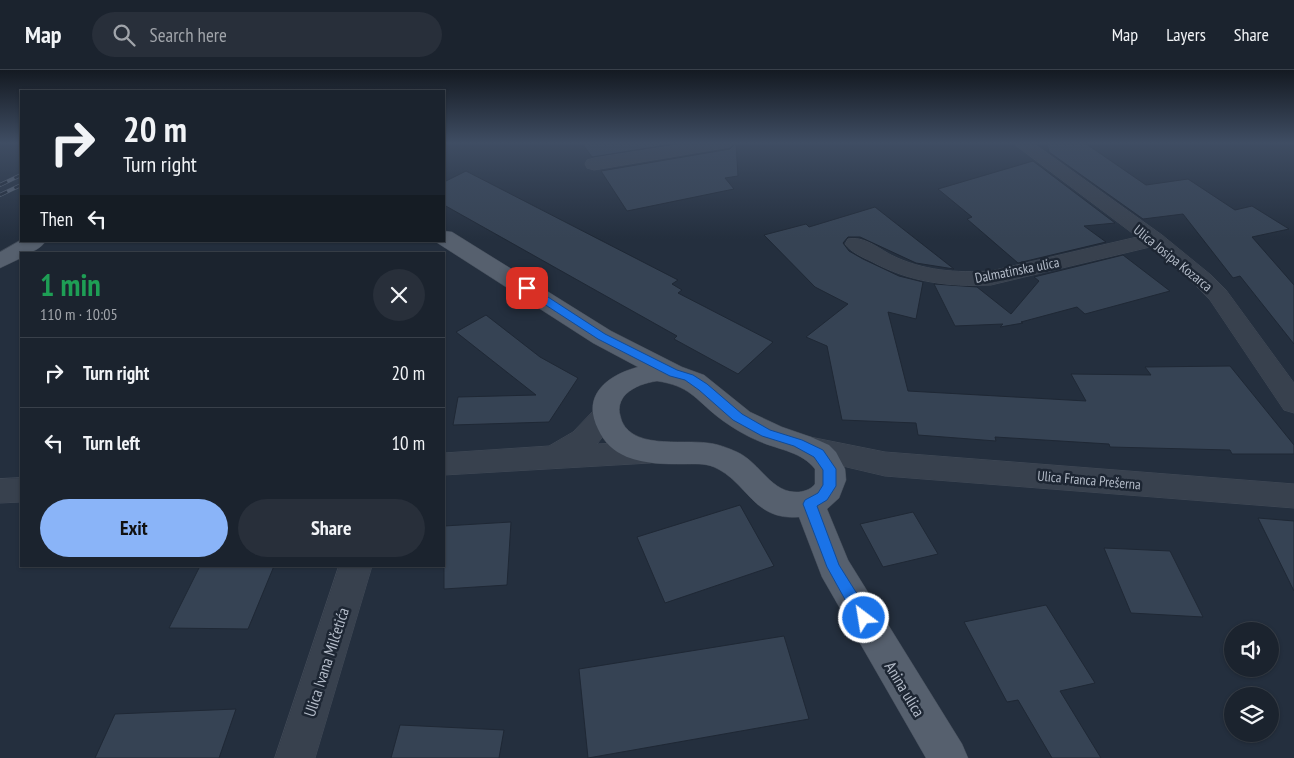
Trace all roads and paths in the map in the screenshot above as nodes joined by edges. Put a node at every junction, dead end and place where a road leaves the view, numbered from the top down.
1 (1066, 175) edge
2 (445, 238) edge
3 (1154, 240) junction
4 (33, 242) edge
5 (856, 244) dead end
6 (0, 261) edge
7 (602, 337) junction
8 (674, 373) junction
9 (618, 387) junction
10 (1294, 403) edge
11 (606, 415) junction
12 (810, 448) junction
13 (650, 452) junction
14 (552, 458) junction
15 (445, 464) edge
16 (885, 464) junction
17 (20, 490) edge
18 (0, 491) edge
19 (820, 495) junction
20 (1294, 496) edge
21 (776, 501) junction
22 (356, 567) edge
23 (834, 567) junction
24 (295, 758) edge
25 (948, 758) edge

1 - 3 street, Ulica Josipa Kozarca
2 - 7 main road
3 - 5 street, Dalmatinska ulica
3 - 10 street, Ulica Josipa Kozarca
4 - 6 main road
7 - 8 main road
7 - 9 main road
8 - 9 main road
8 - 12 main road
9 - 11 main road
11 - 13 main road, Anina ulica
11 - 14 street
12 - 16 street, Ulica Franca Prešerna
12 - 19 main road, Anina ulica
13 - 14 street
13 - 21 main road, Anina ulica
14 - 15 street
16 - 19 street, Ulica Franca Prešerna
16 - 20 street, Ulica Franca Prešerna
17 - 18 street
19 - 21 main road
19 - 23 main road, Anina ulica
21 - 23 main road, Anina ulica
22 - 24 street, Ulica Ivana Milčetića
23 - 25 main road, Anina ulica

